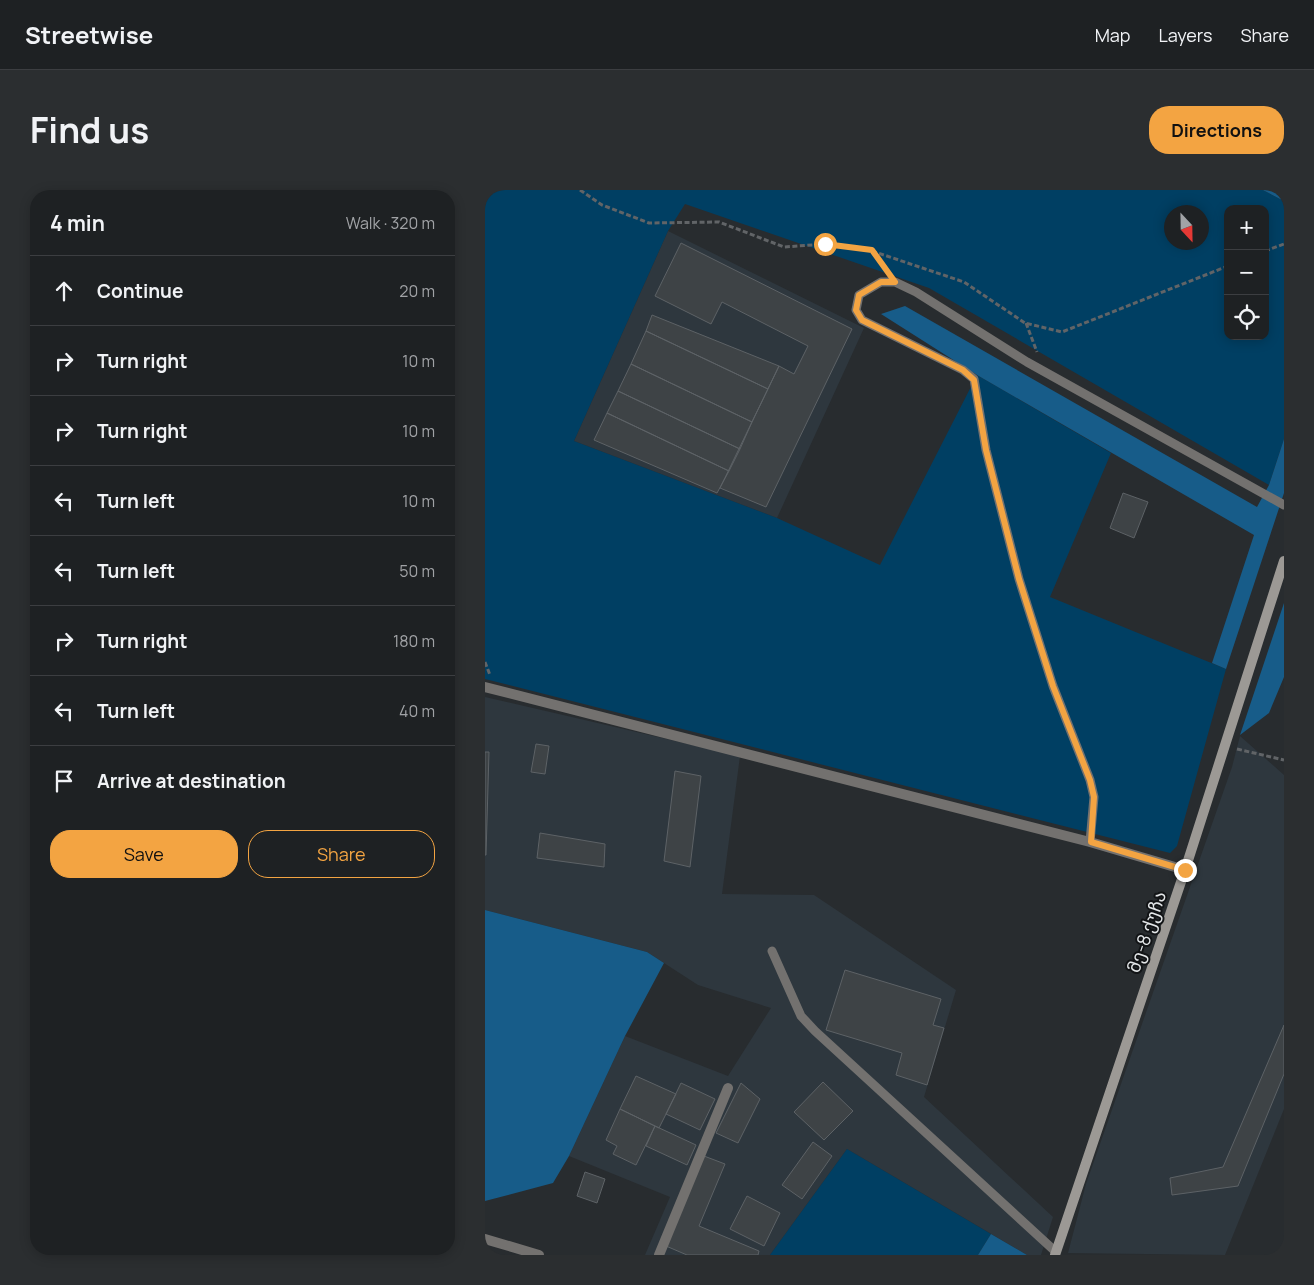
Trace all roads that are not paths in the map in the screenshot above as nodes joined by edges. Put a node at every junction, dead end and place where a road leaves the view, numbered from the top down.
1 (1284, 505) edge
2 (1284, 561) edge
3 (485, 687) edge
4 (1091, 842) junction
5 (1185, 870) junction
6 (773, 951) dead end
7 (728, 1088) dead end
8 (485, 1239) edge
9 (524, 1253) edge
10 (1055, 1254) edge
11 (539, 1255) edge
12 (659, 1255) edge

1 - 4 lane
2 - 5 street, მე-8 ქუჩა
3 - 4 street
4 - 5 street
5 - 10 street, მე-8 ქუჩა
6 - 10 lane
7 - 12 street
8 - 9 street
9 - 11 street

